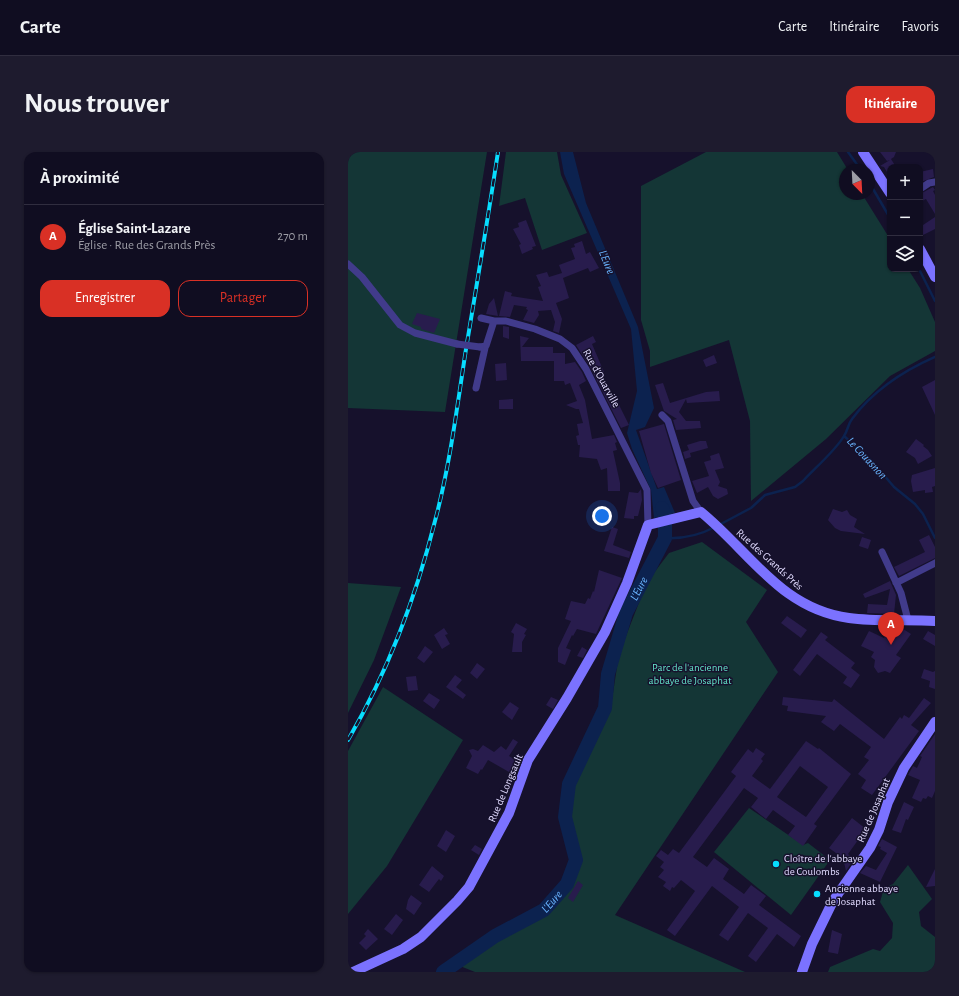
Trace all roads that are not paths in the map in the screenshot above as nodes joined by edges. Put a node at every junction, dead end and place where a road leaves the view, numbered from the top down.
1 (863, 152) edge
2 (935, 182) edge
3 (923, 186) edge
4 (887, 188) edge
5 (923, 255) edge
6 (348, 264) edge
7 (935, 278) edge
8 (482, 318) dead end
9 (494, 321) junction
10 (482, 348) junction
11 (476, 388) dead end
12 (662, 416) dead end
13 (701, 512) junction
14 (650, 524) junction
15 (882, 552) dead end
16 (935, 564) edge
17 (896, 583) junction
18 (908, 620) junction
19 (935, 621) edge
20 (935, 722) edge
21 (353, 972) edge
22 (802, 972) edge

1 - 4 street
2 - 3 street
5 - 7 street
6 - 10 street, bridge
8 - 9 street, Rue d'Ouarville
9 - 10 street
9 - 14 street, Rue d'Ouarville
10 - 11 street
12 - 13 street, Rue des Grands Près
13 - 14 street
13 - 18 street, Rue des Grands Près
14 - 21 street, Rue de Longsault
15 - 17 street
16 - 17 street
17 - 18 street
18 - 19 street, Rue des Grands Près
20 - 22 street, Rue de Josaphat

